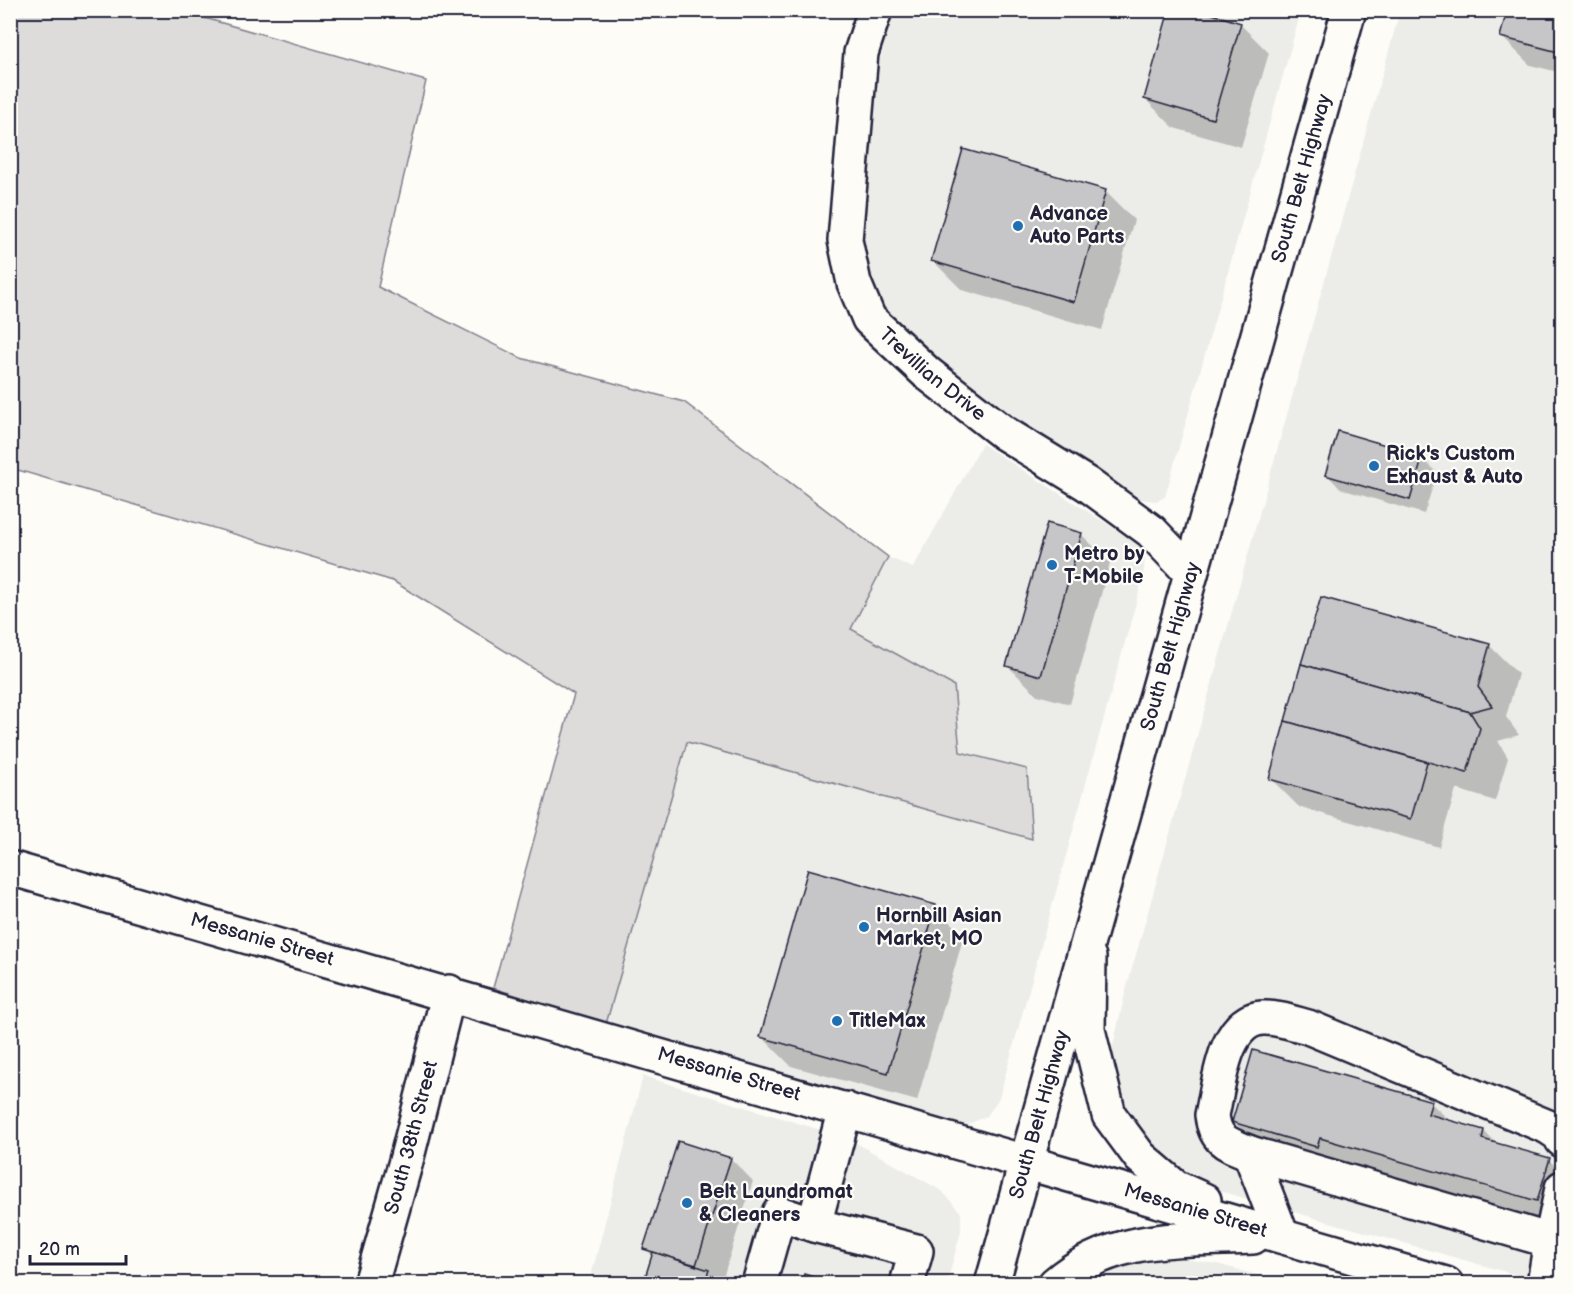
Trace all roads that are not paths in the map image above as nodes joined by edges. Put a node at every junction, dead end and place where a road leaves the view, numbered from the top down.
1 (875, 10) edge
2 (1349, 10) edge
3 (1191, 573) junction
4 (10, 868) edge
5 (1090, 935) junction
6 (449, 992) junction
7 (845, 1109) junction
8 (1563, 1140) edge
9 (1250, 1153) junction
10 (1026, 1162) junction
11 (1563, 1188) edge
12 (814, 1225) junction
13 (1282, 1236) junction
14 (1551, 1242) junction
15 (1400, 1277) edge
16 (371, 1284) edge
17 (759, 1284) edge
18 (907, 1284) edge
19 (992, 1284) edge
20 (1055, 1284) edge
21 (1446, 1284) edge
22 (1544, 1284) edge

1 - 3 street, Trevillian Drive
2 - 3 street, South Belt Highway
3 - 5 street, South Belt Highway
4 - 6 street, Messanie Street
5 - 10 street, South Belt Highway
5 - 13 street
6 - 7 street, Messanie Street
6 - 16 street, South 38th Street
7 - 10 street, Messanie Street
7 - 12 street
8 - 9 street
9 - 13 street
9 - 14 street
10 - 13 street, Messanie Street
10 - 19 street, South Belt Highway
11 - 14 street
12 - 17 street
12 - 18 street
13 - 15 street, Messanie Street
13 - 20 street
14 - 22 street
15 - 21 street, Messanie Street

